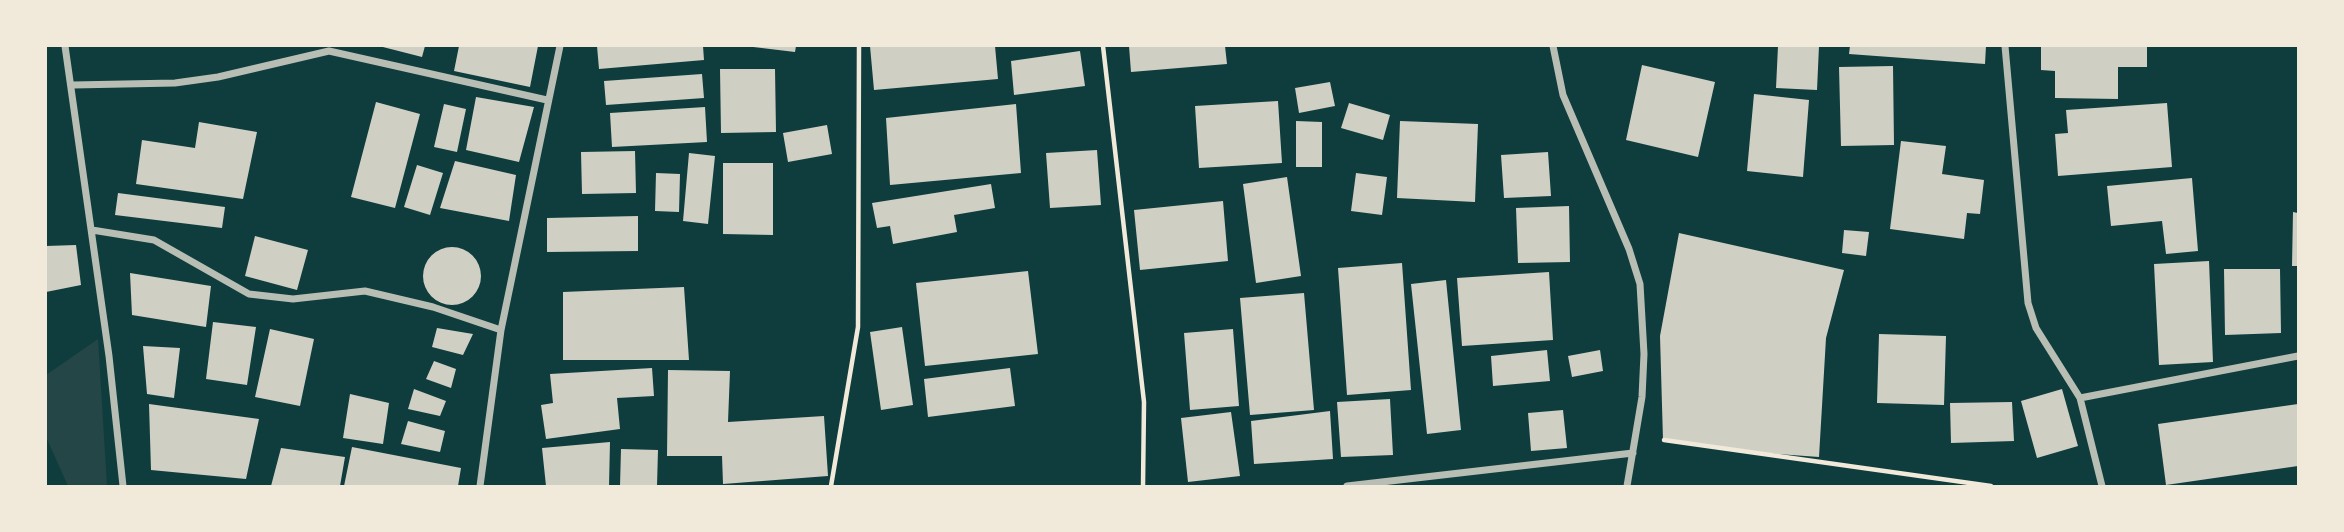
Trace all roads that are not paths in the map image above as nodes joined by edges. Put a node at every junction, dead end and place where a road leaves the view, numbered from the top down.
1 (65, 46) edge
2 (560, 46) edge
3 (1553, 46) edge
4 (2005, 46) edge
5 (73, 85) junction
6 (547, 100) junction
7 (92, 230) junction
8 (501, 330) junction
9 (2298, 356) edge
10 (2080, 398) junction
11 (1633, 453) junction
12 (123, 486) edge
13 (480, 486) edge
14 (1347, 486) edge
15 (1627, 486) edge
16 (2102, 486) edge

1 - 5 street
2 - 6 street
3 - 11 street
4 - 10 street
5 - 6 street
5 - 7 street
6 - 8 street
7 - 8 street
7 - 12 street
8 - 13 street
9 - 10 street
10 - 16 street
11 - 14 street
11 - 15 street

